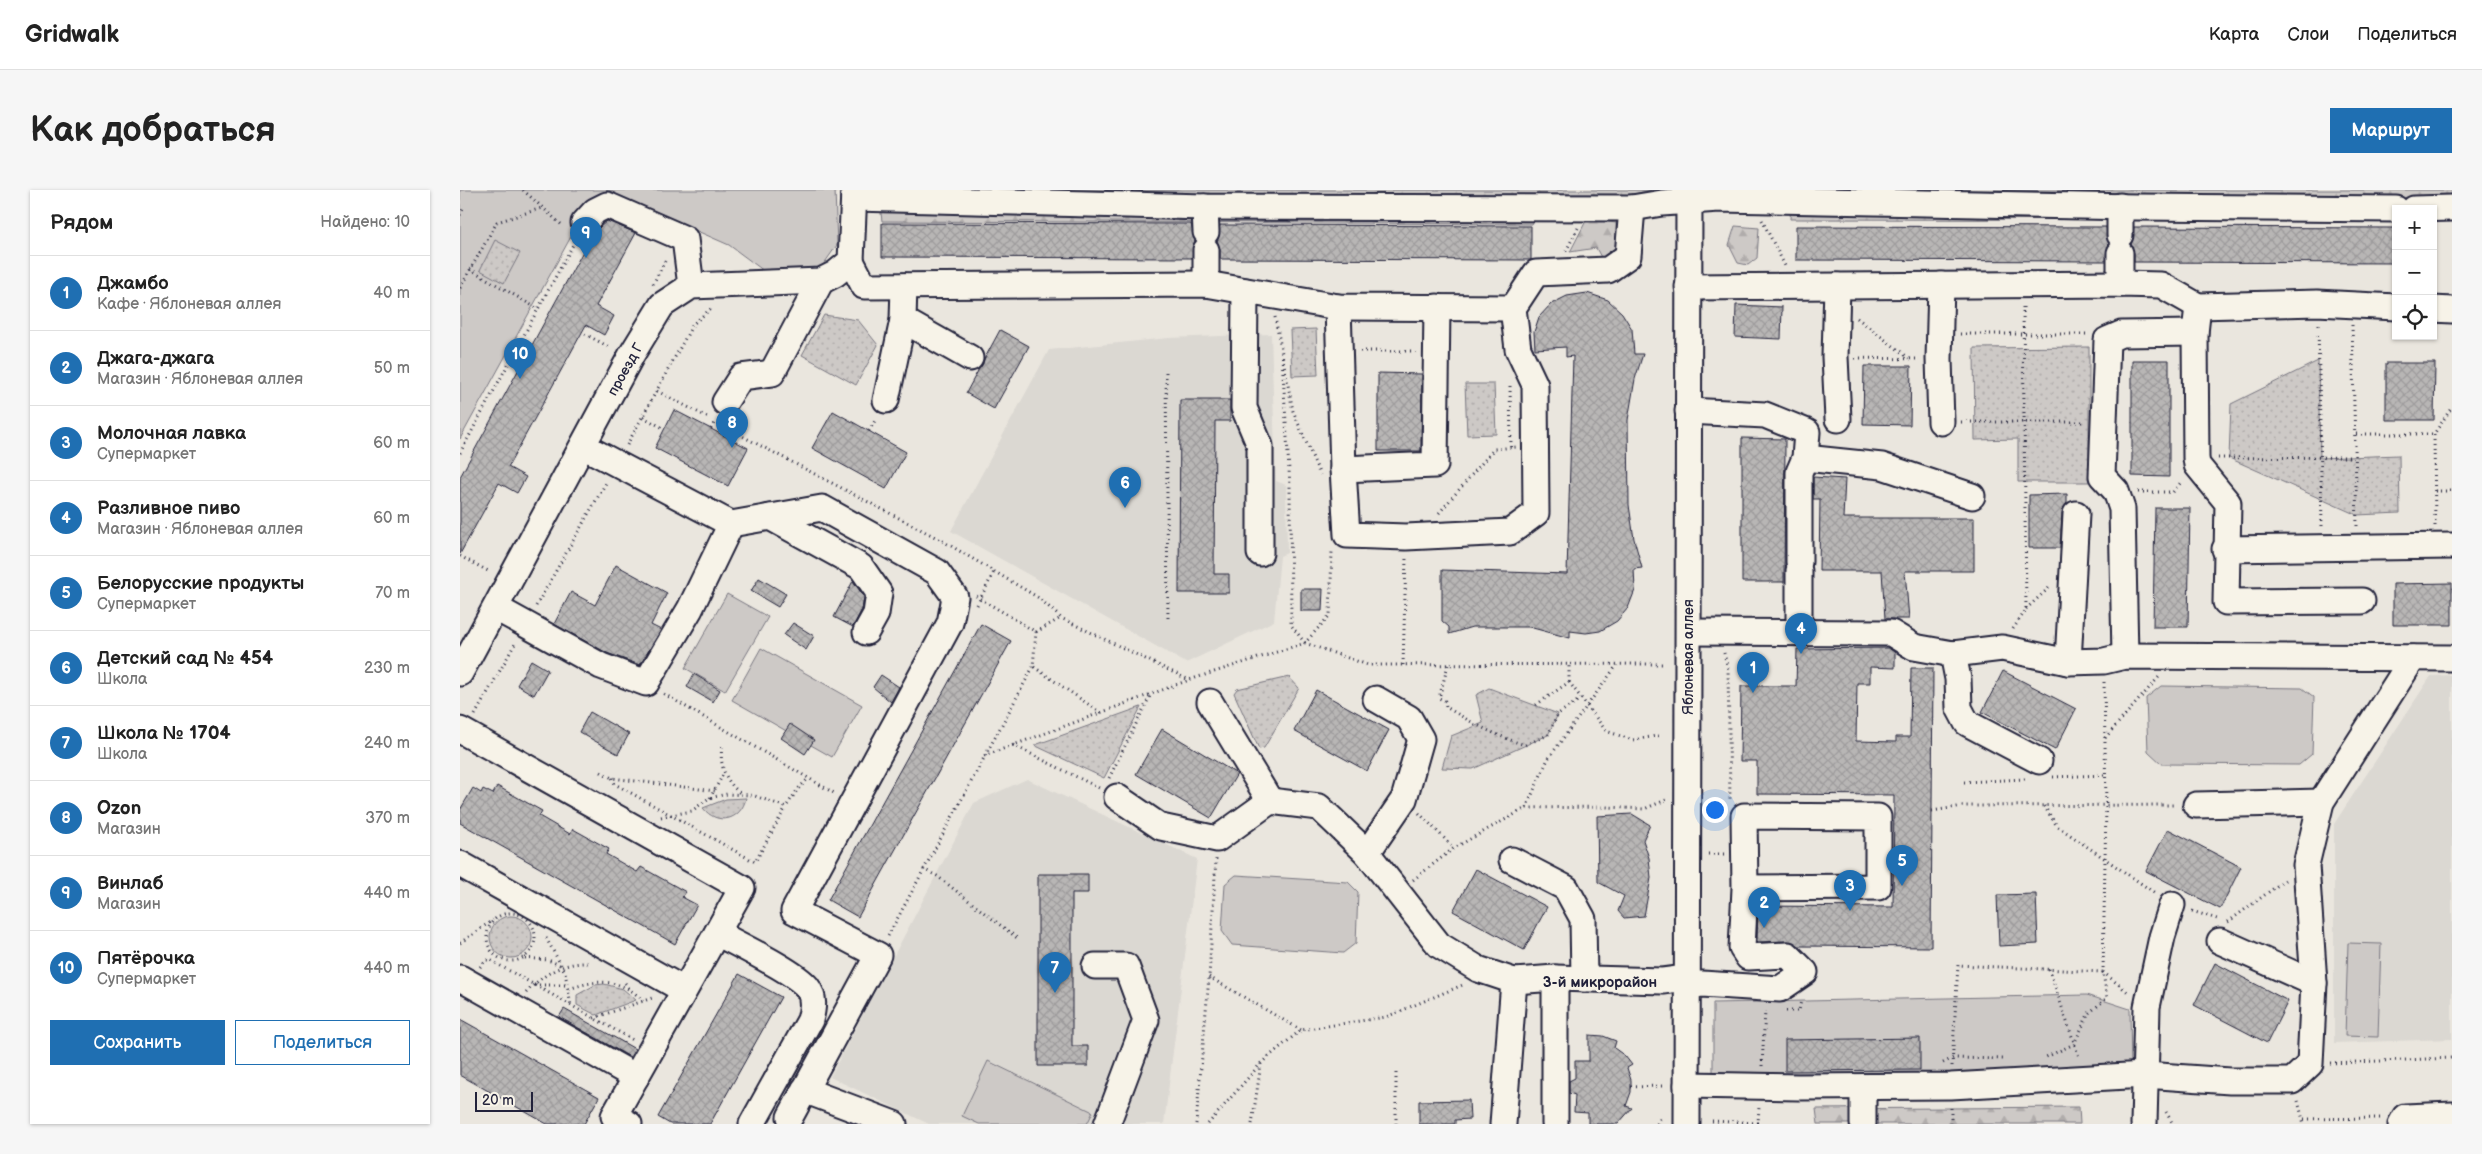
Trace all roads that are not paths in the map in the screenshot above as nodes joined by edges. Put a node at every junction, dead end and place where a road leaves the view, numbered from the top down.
1 (2322, 190) edge
2 (854, 194) edge
3 (1689, 196) edge
4 (1206, 206) junction
5 (2120, 206) junction
6 (1632, 208) junction
7 (2437, 208) edge
8 (2452, 208) edge
9 (2338, 209) junction
10 (2392, 209) edge
11 (577, 231) road end
12 (851, 261) junction
13 (821, 281) junction
14 (1206, 284) junction
15 (2120, 284) junction
16 (1941, 285) junction
17 (691, 286) junction
18 (904, 286) junction
19 (1688, 286) junction
20 (1245, 291) junction
21 (1836, 294) junction
22 (2198, 306) junction
23 (1338, 307) junction
24 (1437, 307) junction
25 (2392, 307) edge
26 (1513, 308) junction
27 (2437, 309) edge
28 (2452, 310) edge
29 (903, 320) junction
30 (2195, 333) junction
31 (970, 358) dead end
32 (886, 400) dead end
33 (725, 402) dead end
34 (1688, 410) junction
35 (1838, 419) dead end
36 (1941, 422) road end
37 (583, 446) junction
38 (1805, 458) junction
39 (1332, 473) junction
40 (1972, 496) dead end
41 (2076, 514) dead end
42 (770, 517) junction
43 (732, 524) junction
44 (2444, 546) edge
45 (2225, 549) junction
46 (1260, 553) dead end
47 (2362, 601) dead end
48 (496, 608) junction
49 (866, 632) dead end
50 (1689, 632) junction
51 (1798, 632) junction
52 (1953, 654) junction
53 (2413, 658) junction
54 (2452, 658) edge
55 (2114, 659) junction
56 (2068, 662) junction
57 (460, 673) edge
58 (1376, 699) dead end
59 (1210, 702) dead end
60 (462, 731) edge
61 (2039, 761) dead end
62 (1110, 794) road end
63 (1270, 801) junction
64 (2321, 802) junction
65 (2196, 805) road end
66 (1367, 852) junction
67 (1512, 860) dead end
68 (460, 864) edge
69 (1745, 888) junction
70 (2172, 905) road end
71 (716, 933) junction
72 (2220, 941) dead end
73 (1095, 966) dead end
74 (1554, 978) junction
75 (1584, 979) junction
76 (465, 981) edge
77 (1514, 981) junction
78 (1687, 982) junction
79 (2314, 983) junction
80 (683, 989) junction
81 (641, 1062) junction
82 (2145, 1075) junction
83 (1687, 1085) junction
84 (1863, 1087) junction
85 (804, 1090) junction
86 (2452, 1115) edge
87 (790, 1117) dead end
88 (617, 1121) edge
89 (2403, 1121) edge
90 (752, 1124) edge
91 (894, 1124) edge
92 (1107, 1124) edge
93 (1503, 1124) edge
94 (1555, 1124) edge
95 (1687, 1124) edge
96 (1863, 1124) edge
97 (2144, 1124) edge

1 - 9 street
2 - 4 street
2 - 12 street
3 - 5 street
3 - 6 street
3 - 19 street, Яблоневая аллея
4 - 6 street
4 - 14 street
5 - 9 street
5 - 15 street
6 - 26 street
7 - 8 street
9 - 10 street
11 - 17 street
12 - 13 street
12 - 18 street
13 - 17 street
13 - 33 street
14 - 18 street
14 - 20 street
15 - 16 street
15 - 22 street
16 - 21 street
16 - 36 street
17 - 37 street, проезд Г
18 - 29 street
19 - 21 street
19 - 34 street, Яблоневая аллея
20 - 23 street
20 - 46 street
21 - 35 street
22 - 25 street
22 - 30 street
23 - 24 street
23 - 39 street
24 - 26 street
24 - 39 street
26 - 39 street
27 - 28 street
29 - 31 street
29 - 32 street
30 - 45 street
30 - 55 street
34 - 38 street
34 - 50 street, Яблоневая аллея
37 - 43 street
37 - 48 street, проезд Г
38 - 40 street
38 - 51 street
41 - 56 street
42 - 43 street
42 - 49 street
42 - 85 street
43 - 48 street
44 - 45 street
45 - 47 street
48 - 57 street, проезд Г
50 - 51 street
50 - 78 street, Яблоневая аллея
51 - 52 street
52 - 56 street
52 - 61 street
53 - 54 street
53 - 55 street
53 - 64 street
55 - 56 street
58 - 66 street
59 - 63 street
60 - 71 street
62 - 63 street
63 - 66 street
64 - 65 street
64 - 79 street
66 - 77 street
67 - 75 street
68 - 80 street
69 - 69 street
69 - 78 street
70 - 82 street
71 - 80 street
71 - 90 street
72 - 79 street
73 - 92 street
74 - 75 street
74 - 77 street
74 - 94 street
75 - 78 street
76 - 81 street
77 - 93 street
78 - 83 street, Яблоневая аллея
79 - 82 street
80 - 81 street
81 - 88 street
82 - 84 street
82 - 97 street
83 - 84 street
83 - 95 street, Яблоневая аллея
84 - 96 street
85 - 87 street
85 - 91 street
86 - 89 street

